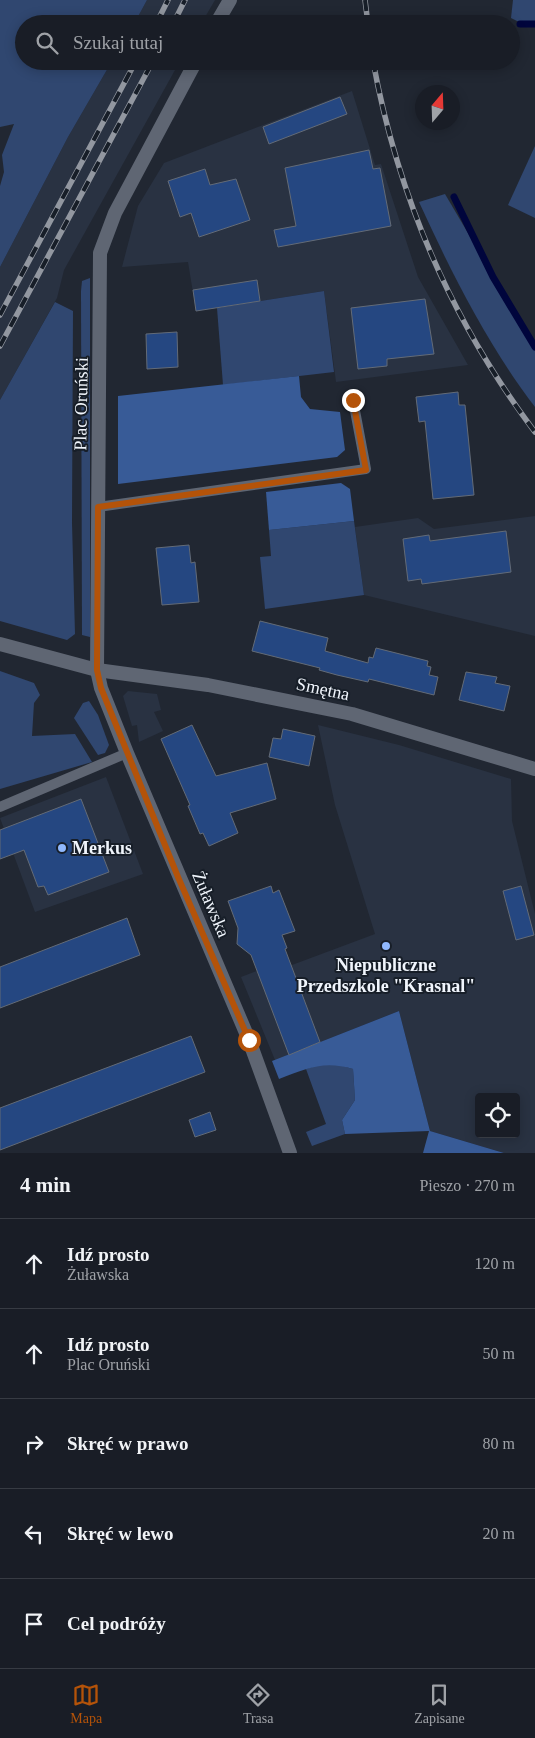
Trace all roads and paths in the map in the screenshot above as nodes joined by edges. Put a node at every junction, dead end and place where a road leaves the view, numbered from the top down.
1 (230, 0) edge
2 (221, 15) edge
3 (191, 70) edge
4 (353, 400) dead end
5 (98, 507) junction
6 (0, 644) edge
7 (97, 670) junction
8 (127, 753) junction
9 (535, 769) edge
10 (0, 807) edge
11 (290, 1153) edge

1 - 2 street
3 - 5 street, Plac Oruński
4 - 5 lane
5 - 7 street, Plac Oruński
6 - 7 street
7 - 8 street, Żuławska
7 - 9 street, Smętna
8 - 10 lane
8 - 11 street, Żuławska

